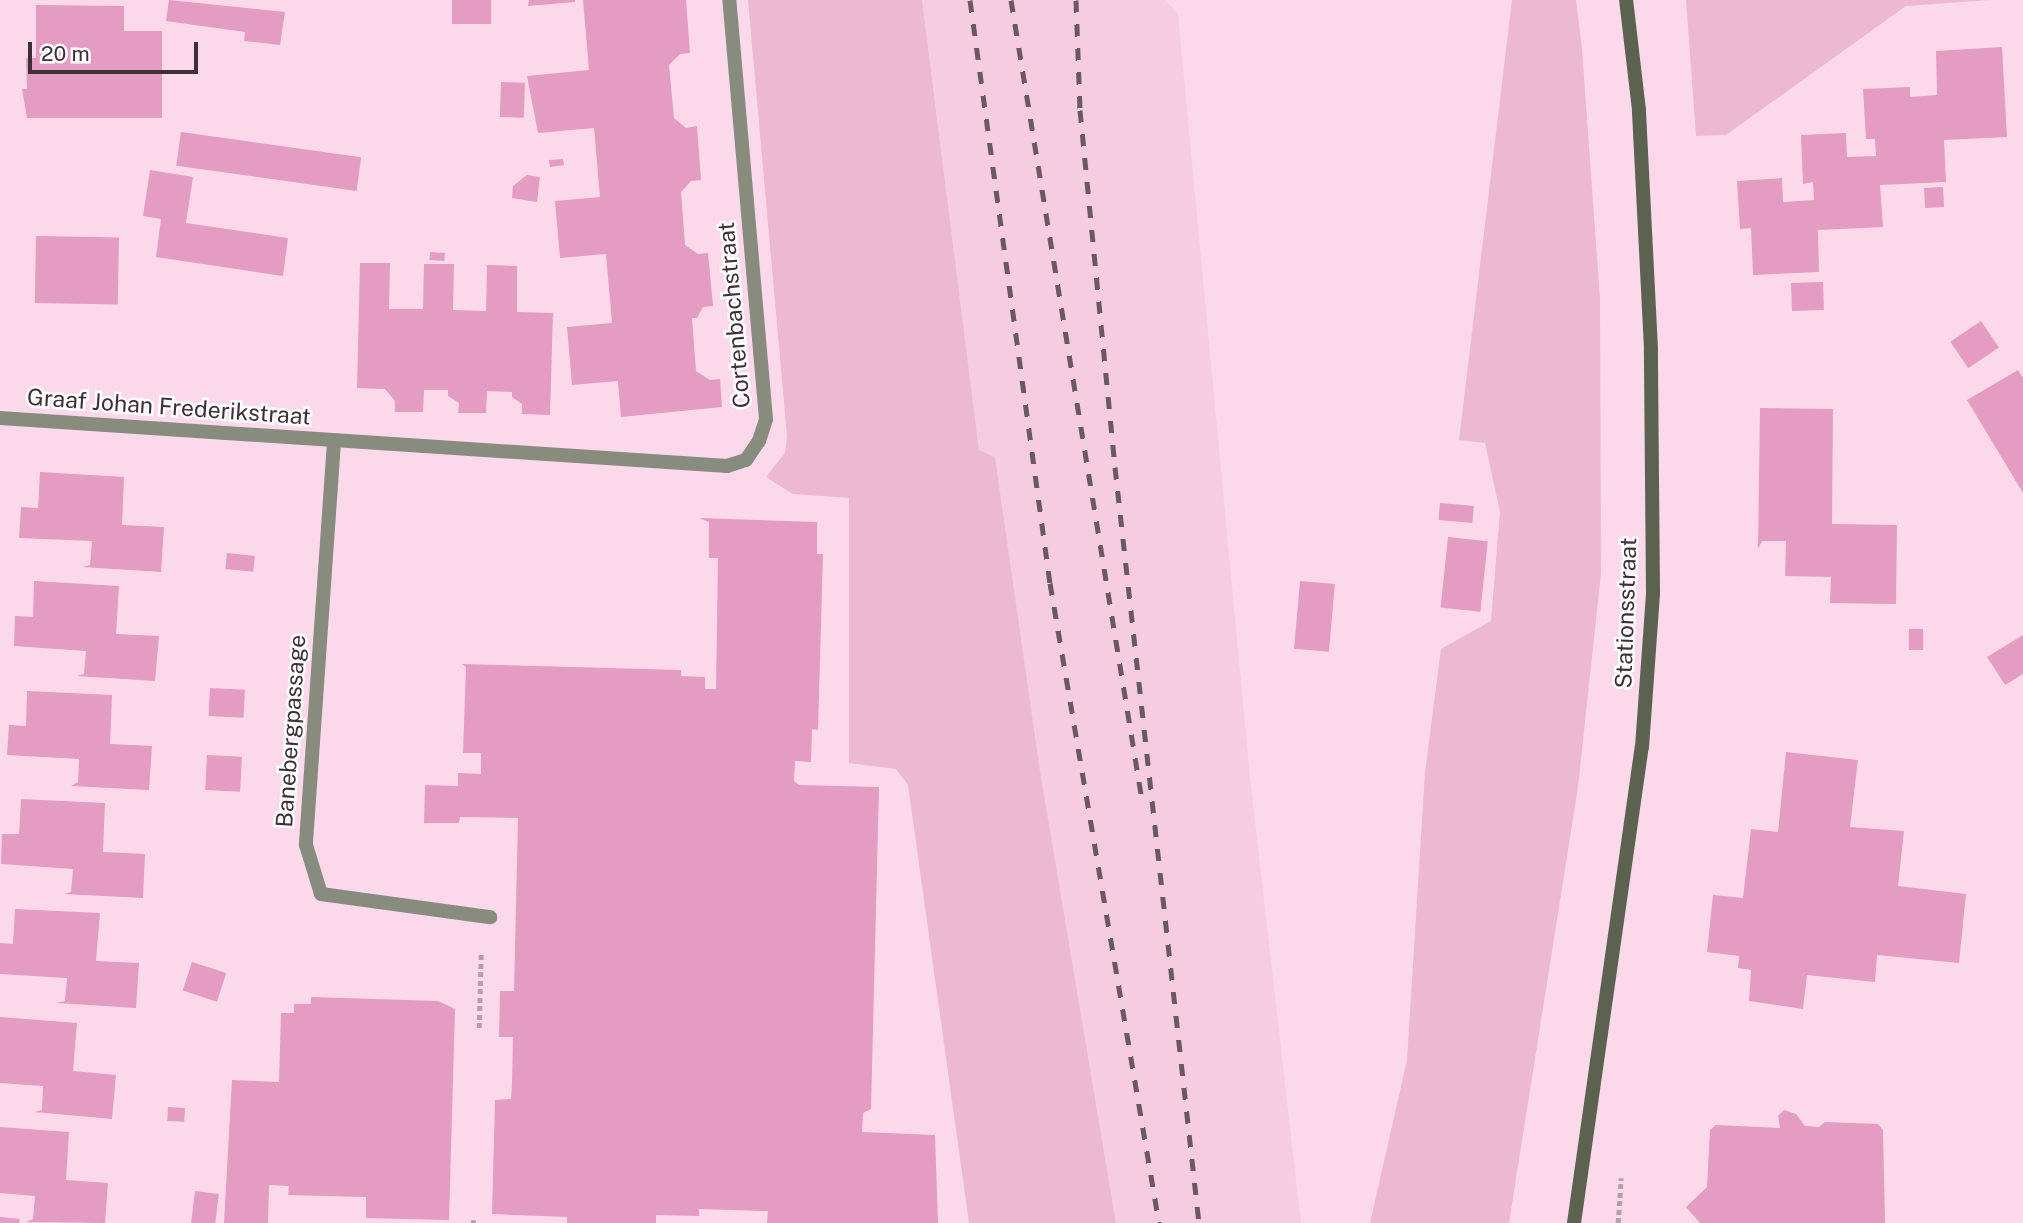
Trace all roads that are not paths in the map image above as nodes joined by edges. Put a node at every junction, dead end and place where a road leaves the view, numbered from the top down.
1 (729, 0) edge
2 (1626, 0) edge
3 (0, 418) edge
4 (334, 442) junction
5 (486, 917) road end
6 (1574, 1223) edge

1 - 4 street, Cortenbachstraat
2 - 6 street, Stationsstraat
3 - 4 street, Graaf Johan Frederikstraat
4 - 5 street, Banebergpassage

